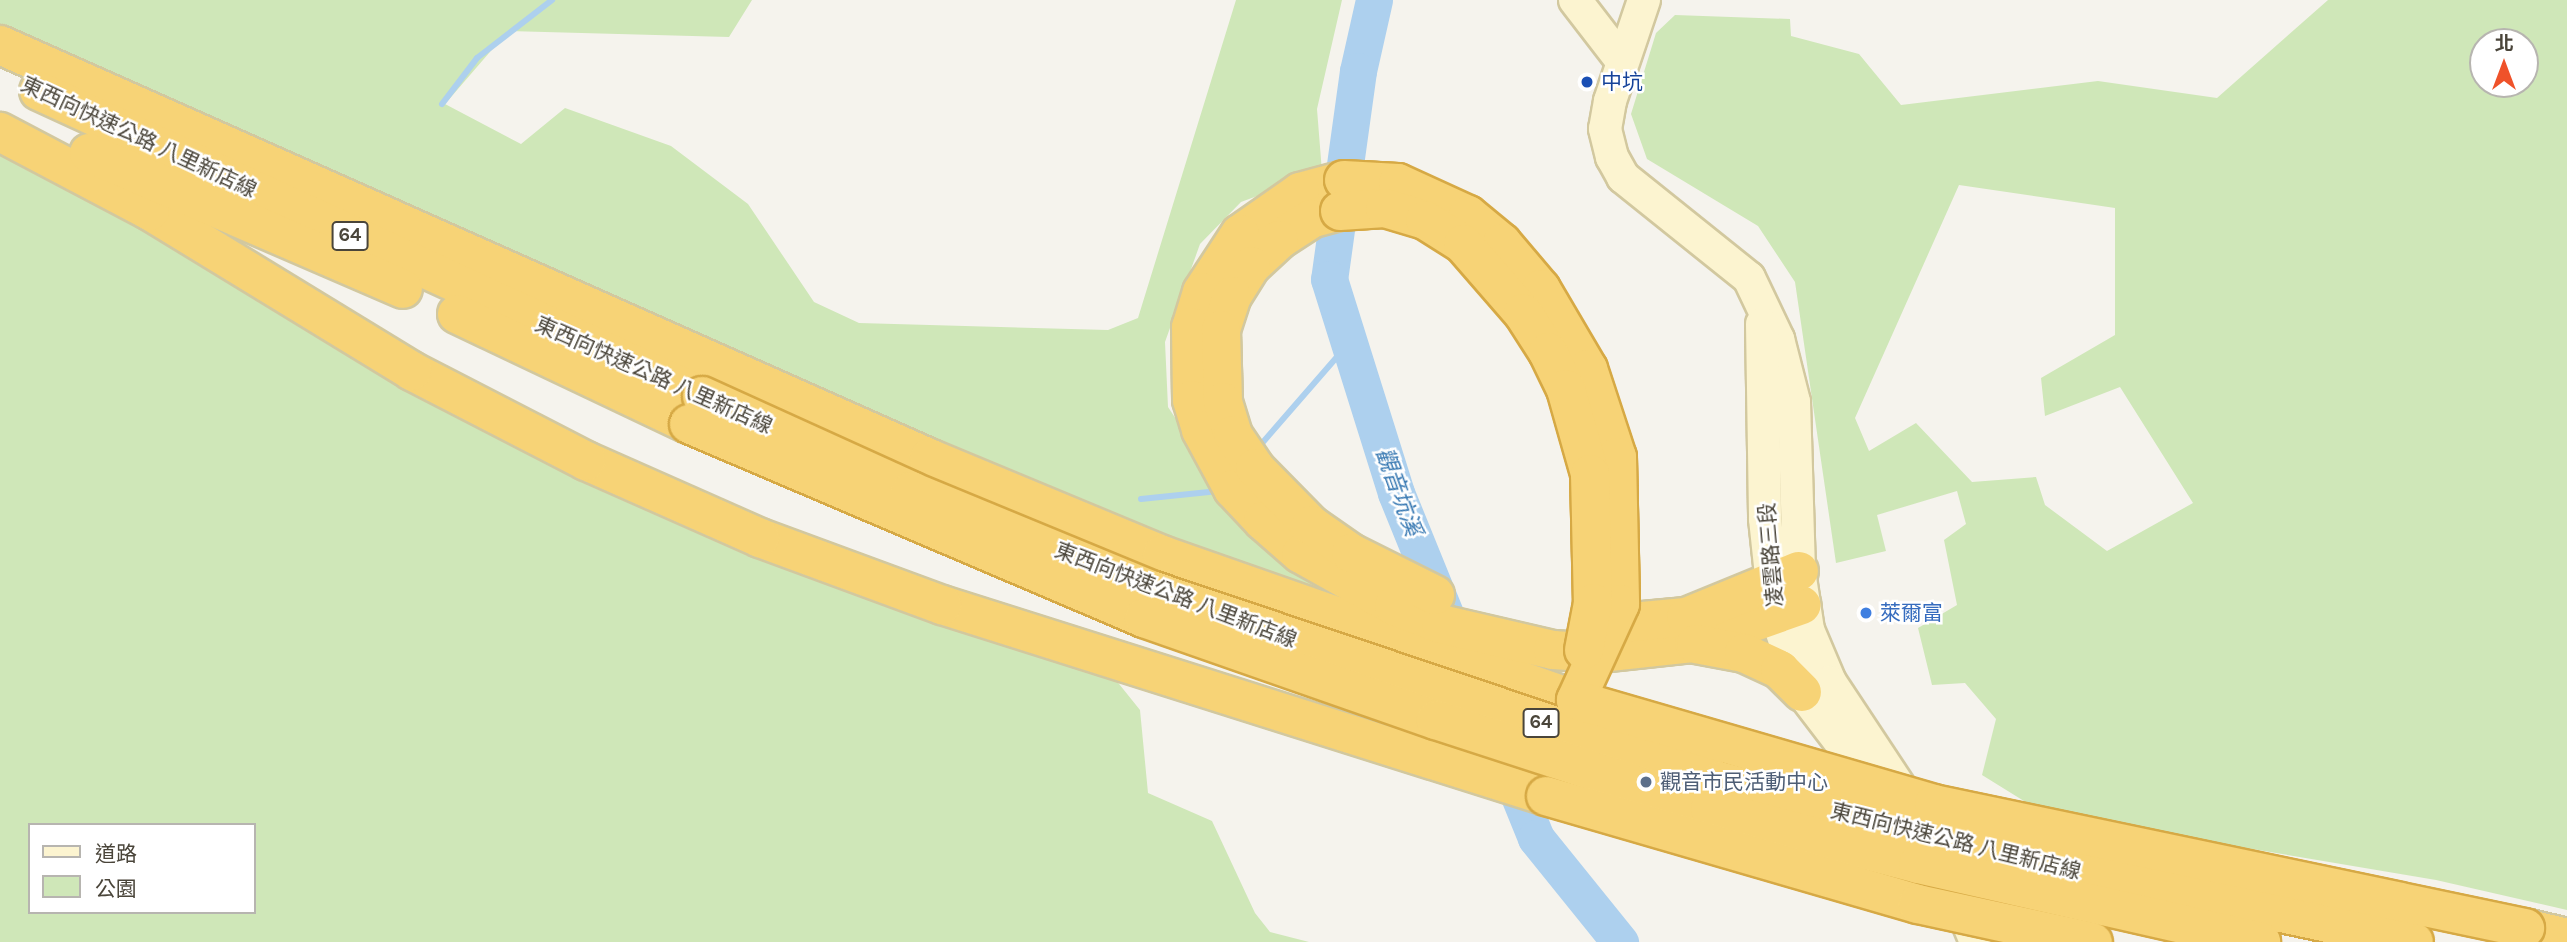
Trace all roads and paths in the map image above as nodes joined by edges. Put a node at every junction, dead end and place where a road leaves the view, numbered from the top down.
1 (1575, 0) edge
2 (1644, 0) edge
3 (0, 45) edge
4 (1622, 61) junction
5 (0, 72) edge
6 (0, 114) edge
7 (0, 132) edge
8 (695, 410) junction
9 (1786, 592) junction
10 (1514, 632) junction
11 (1693, 643) junction
12 (1802, 692) junction
13 (1576, 700) junction
14 (1546, 796) junction
15 (1948, 879) junction
16 (2567, 938) edge
17 (1976, 942) edge
18 (2093, 942) edge
19 (2261, 942) edge
20 (2414, 942) edge

1 - 4 street
2 - 4 street, 凌雲路三段
3 - 13 highway
4 - 9 street, 凌雲路三段
5 - 8 highway, 東西向快速公路 八里新店線 / 64
6 - 8 highway, 東西向快速公路 八里新店線 / 64
7 - 14 highway
8 - 19 highway, 東西向快速公路 八里新店線 / 64, bridge
8 - 20 highway, 東西向快速公路 八里新店線 / 64, bridge
9 - 10 highway
9 - 11 highway
9 - 12 street, 凌雲路三段
9 - 15 street, 凌雲路三段
10 - 11 highway
10 - 13 highway, bridge
11 - 12 highway
12 - 15 street, 凌雲路三段
13 - 14 highway, bridge
13 - 16 highway, bridge
14 - 18 highway, bridge
15 - 17 street, 凌雲路三段

